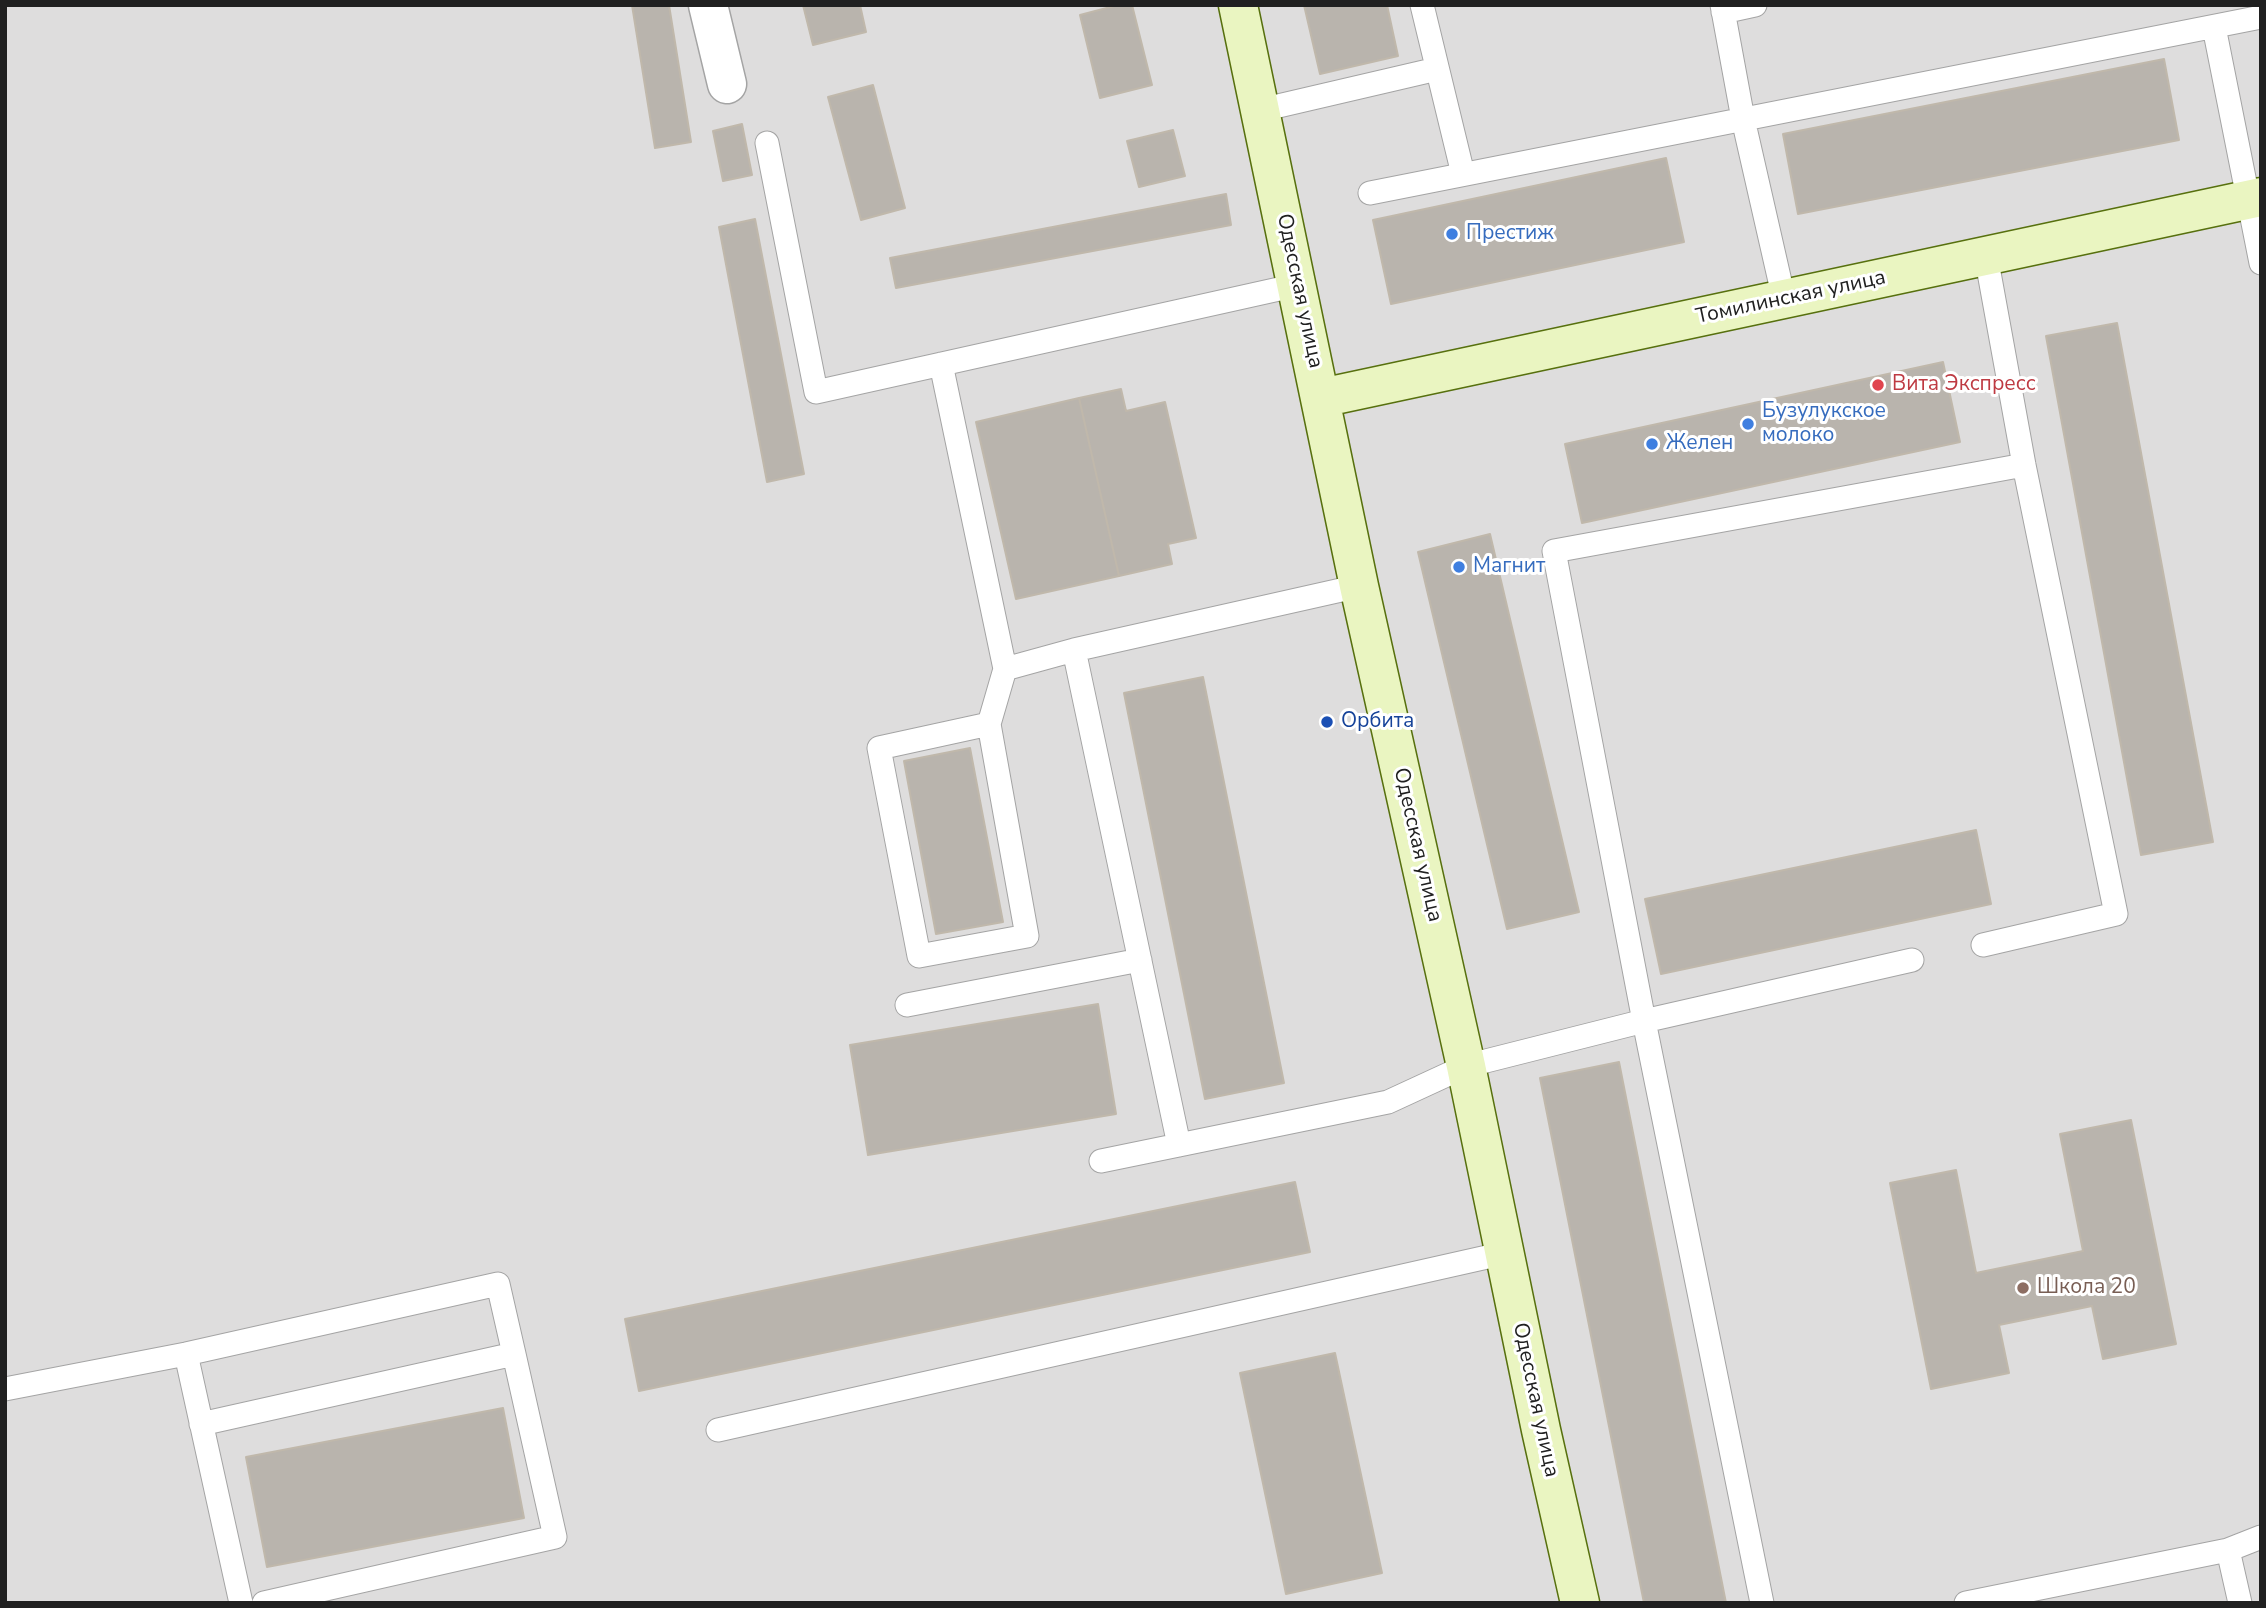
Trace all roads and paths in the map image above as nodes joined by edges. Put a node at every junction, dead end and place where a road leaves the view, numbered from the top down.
1 (708, 5) edge
2 (1238, 5) edge
3 (1422, 5) edge
4 (1755, 5) edge
5 (1723, 8) edge
6 (2261, 17) edge
7 (2214, 27) junction
8 (1437, 69) junction
9 (727, 84) dead end
10 (1261, 110) junction
11 (1744, 119) junction
12 (768, 143) dead end
13 (1463, 174) junction
14 (1370, 193) dead end
15 (2255, 199) edge
16 (1986, 256) junction
17 (2261, 264) edge
18 (1297, 285) junction
19 (1784, 299) junction
20 (941, 364) junction
21 (1321, 398) junction
22 (2024, 465) junction
23 (1359, 586) junction
24 (1074, 650) junction
25 (1005, 669) junction
26 (989, 724) junction
27 (1983, 945) dead end
28 (1140, 960) junction
29 (1912, 960) dead end
30 (907, 1005) dead end
31 (1644, 1021) junction
32 (1466, 1066) junction
33 (1179, 1145) junction
34 (1101, 1161) dead end
35 (1505, 1253) junction
36 (186, 1354) junction
37 (514, 1354) junction
38 (5, 1389) edge
39 (201, 1424) junction
40 (718, 1430) dead end
41 (2261, 1537) edge
42 (2228, 1550) junction
43 (241, 1603) edge
44 (264, 1603) edge
45 (1580, 1603) edge
46 (1762, 1603) edge
47 (1966, 1603) edge
48 (2240, 1603) edge

1 - 9 street
2 - 10 street, Одесская улица
3 - 8 lane
4 - 5 lane
5 - 11 lane
6 - 7 lane
7 - 11 lane
7 - 15 lane
8 - 10 lane
8 - 13 lane
10 - 18 street, Одесская улица
11 - 13 lane
11 - 19 lane
12 - 20 lane
13 - 14 lane
15 - 16 street, Томилинская улица
15 - 17 lane
16 - 19 street, Томилинская улица
16 - 22 lane
18 - 20 lane
18 - 21 street, Одесская улица
19 - 21 street, Томилинская улица
20 - 25 lane
21 - 23 street, Одесская улица
22 - 27 lane
22 - 31 lane
23 - 24 lane
23 - 32 street, Одесская улица
24 - 25 lane
24 - 28 lane
25 - 26 lane
26 - 26 lane
28 - 30 lane
28 - 33 lane
29 - 31 lane
31 - 32 lane
31 - 46 lane
32 - 33 lane
32 - 35 street, Одесская улица
33 - 34 lane
35 - 40 lane
35 - 45 street, Одесская улица
36 - 37 lane
36 - 38 lane
36 - 39 lane
37 - 39 lane
37 - 44 lane
39 - 43 lane
41 - 42 lane
42 - 47 lane
42 - 48 lane

